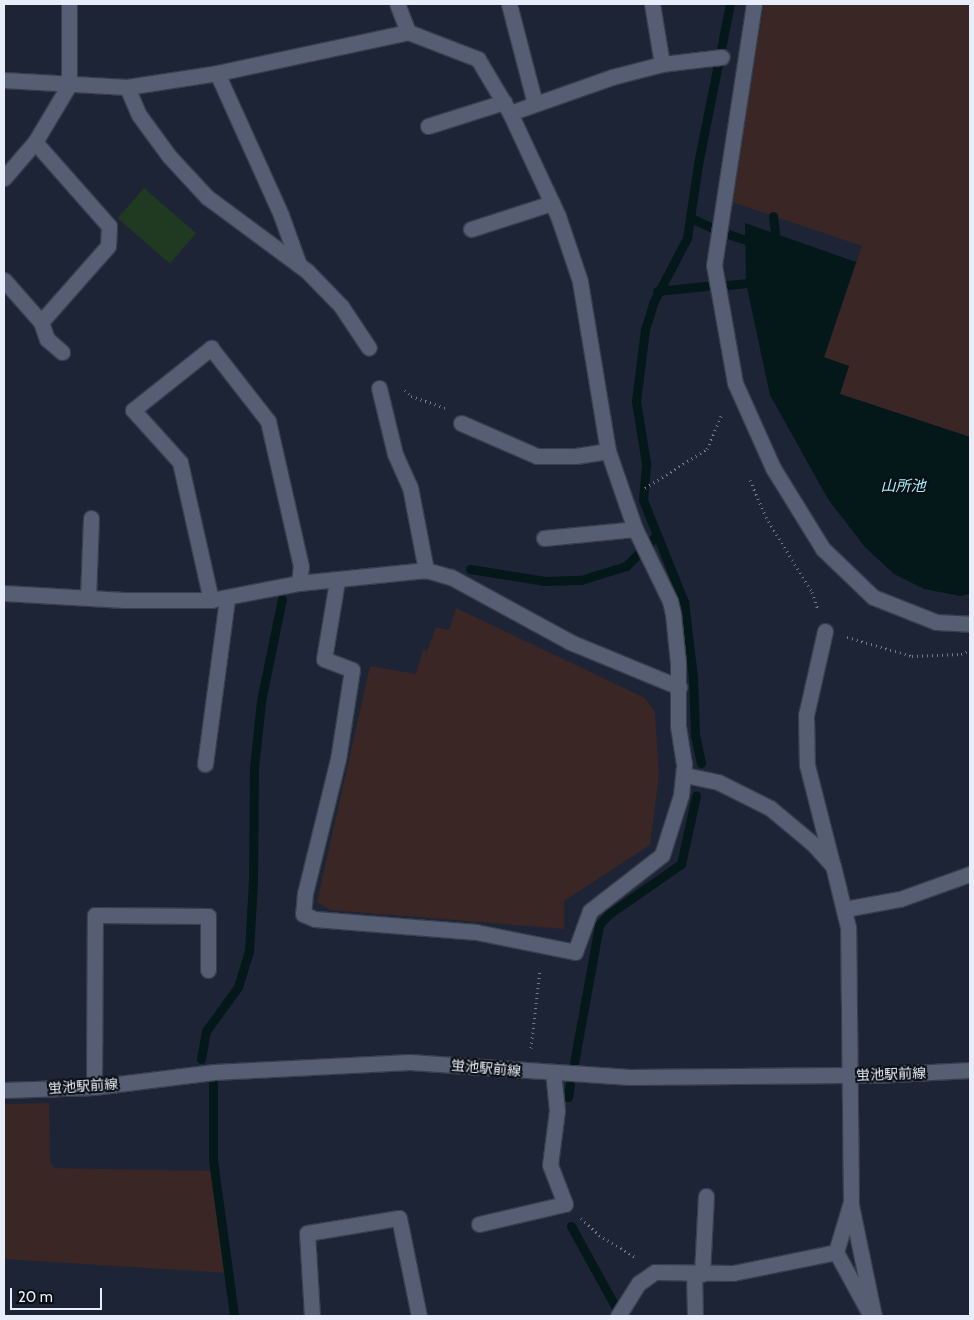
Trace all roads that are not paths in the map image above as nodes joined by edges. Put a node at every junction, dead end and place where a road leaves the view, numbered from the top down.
1 (68, 4) edge
2 (397, 4) edge
3 (509, 4) edge
4 (652, 4) edge
5 (754, 4) edge
6 (408, 32) junction
7 (722, 57) dead end
8 (662, 64) junction
9 (217, 73) junction
10 (4, 80) edge
11 (69, 86) junction
12 (128, 87) junction
13 (535, 104) junction
14 (507, 108) junction
15 (428, 126) dead end
16 (35, 142) junction
17 (4, 178) edge
18 (552, 203) junction
19 (470, 229) dead end
20 (299, 265) junction
21 (4, 280) edge
22 (42, 322) junction
23 (369, 348) dead end
24 (62, 352) dead end
25 (379, 388) dead end
26 (461, 423) road end
27 (608, 451) junction
28 (91, 518) dead end
29 (635, 529) junction
30 (544, 538) dead end
31 (426, 570) junction
32 (337, 581) junction
33 (299, 583) junction
34 (4, 593) edge
35 (88, 597) junction
36 (226, 599) junction
37 (211, 600) junction
38 (970, 624) edge
39 (825, 631) road end
40 (678, 687) junction
41 (204, 764) dead end
42 (684, 775) junction
43 (833, 866) junction
44 (970, 874) edge
45 (844, 909) junction
46 (208, 970) dead end
47 (970, 1070) edge
48 (553, 1073) junction
49 (850, 1075) junction
50 (94, 1087) junction
51 (4, 1090) edge
52 (706, 1196) dead end
53 (851, 1202) junction
54 (479, 1224) dead end
55 (836, 1252) junction
56 (698, 1274) junction
57 (621, 1312) edge
58 (312, 1316) edge
59 (419, 1316) edge
60 (695, 1316) edge
61 (873, 1316) edge

1 - 11 street
2 - 6 street
3 - 13 street
4 - 8 street
5 - 38 street
6 - 9 street
6 - 14 street
7 - 8 street
8 - 13 street
9 - 12 street
9 - 20 street
10 - 11 street
11 - 12 street
11 - 16 street
12 - 20 street
13 - 14 street
14 - 15 street
14 - 18 street
16 - 17 street
16 - 22 street
18 - 19 street
18 - 27 street
20 - 23 street
21 - 22 street
22 - 24 street
25 - 31 street
26 - 27 street
27 - 29 street
28 - 35 street
29 - 30 street
29 - 40 street
31 - 32 street
31 - 40 street
32 - 33 street
32 - 42 street
33 - 36 street
33 - 37 street
34 - 35 street
35 - 37 street
36 - 37 street
36 - 41 street
39 - 43 street
40 - 42 street
42 - 43 street
43 - 45 street
44 - 45 street
45 - 49 street
46 - 50 street
47 - 49 street, 蛍池駅前線
48 - 49 street, 蛍池駅前線
48 - 50 street, 蛍池駅前線
48 - 54 street
49 - 53 street
50 - 51 street, 蛍池駅前線
52 - 56 street
53 - 55 street
53 - 61 street
55 - 56 street
55 - 61 street
56 - 57 street
56 - 60 street
58 - 59 street

